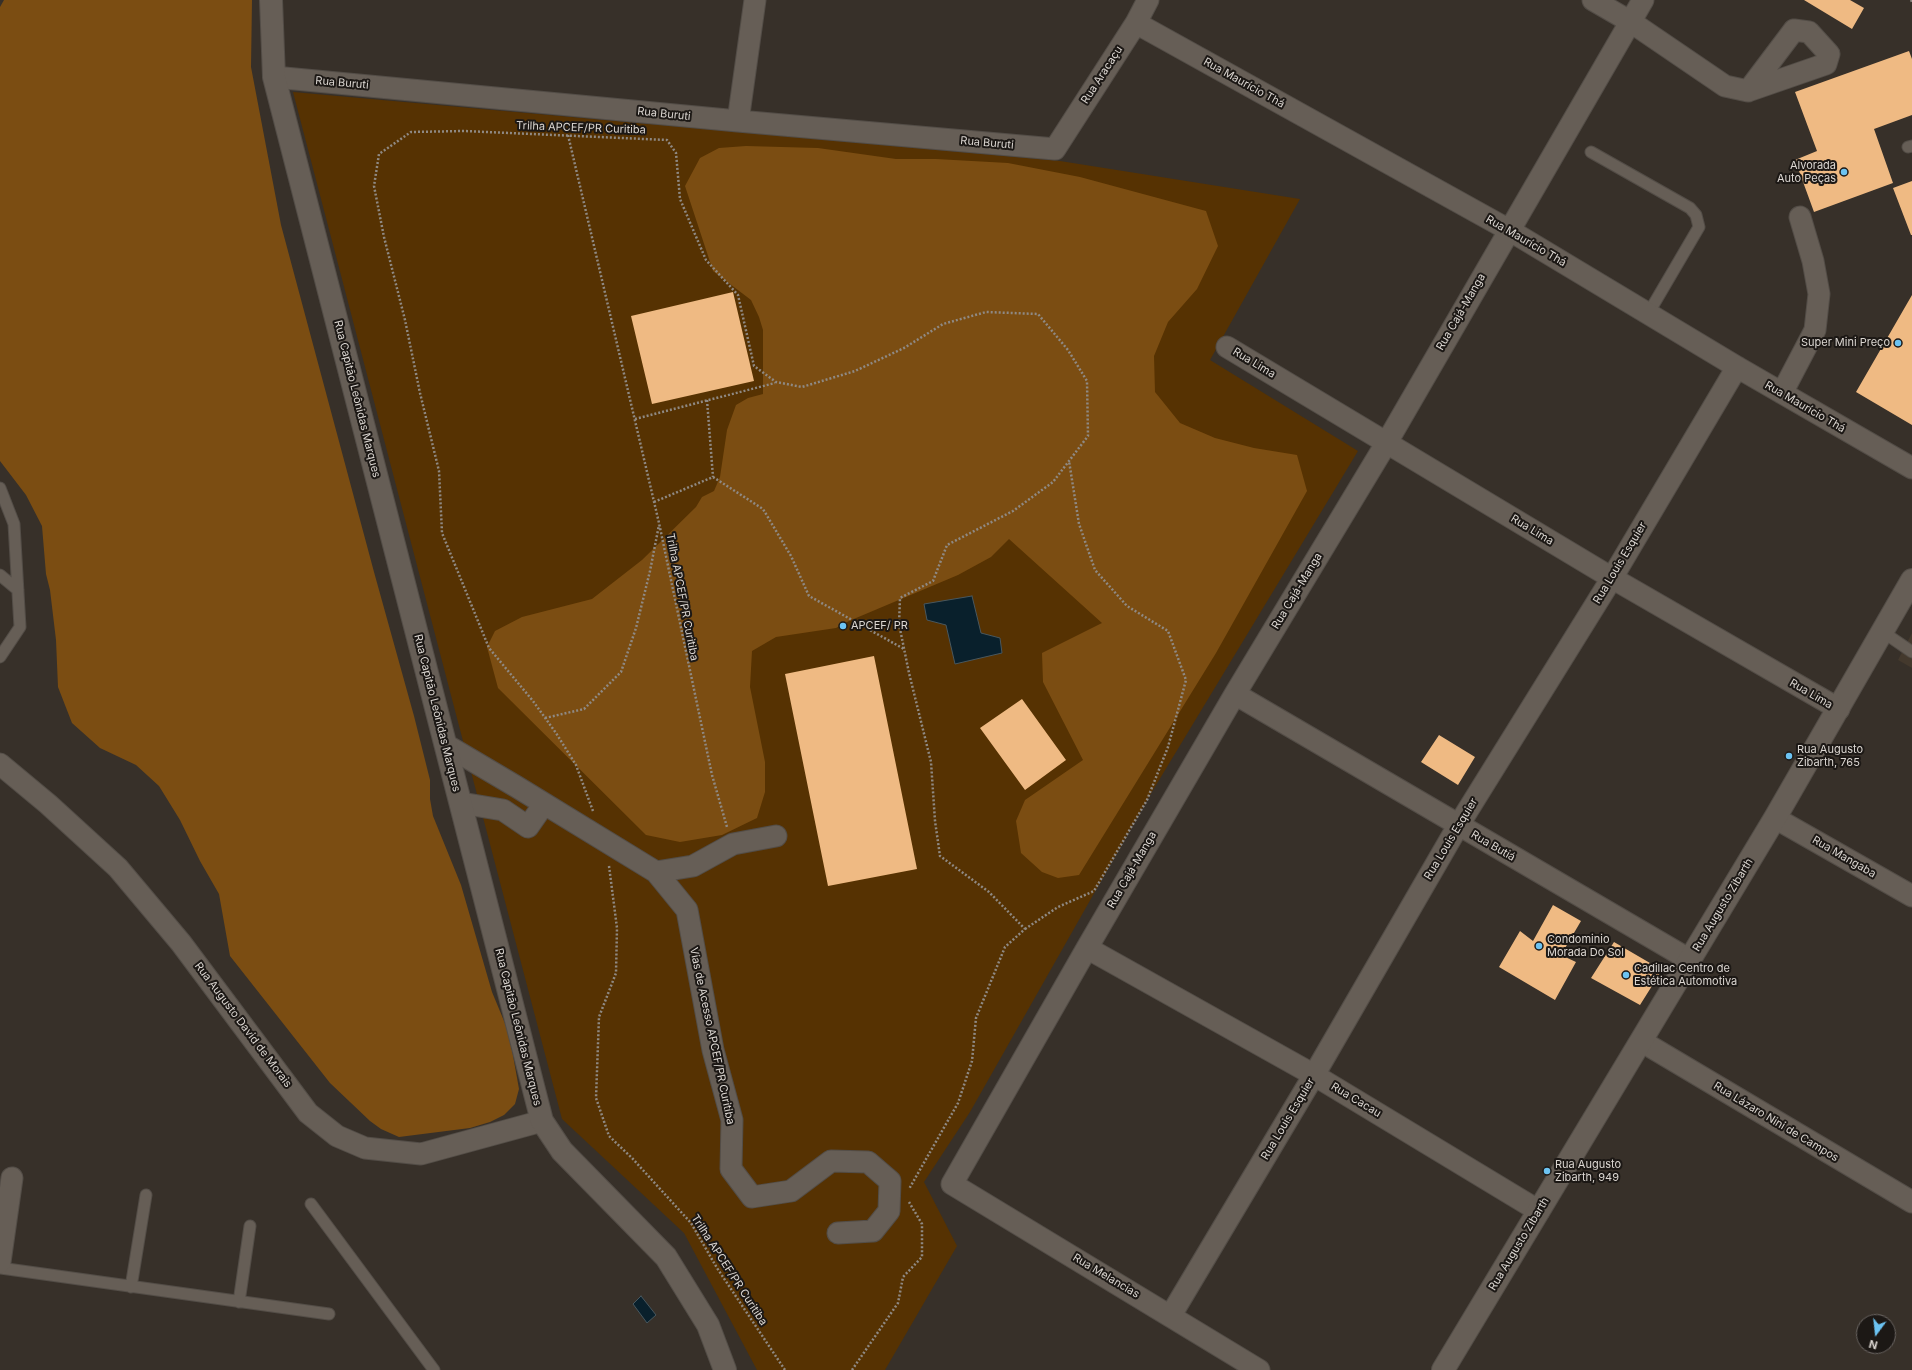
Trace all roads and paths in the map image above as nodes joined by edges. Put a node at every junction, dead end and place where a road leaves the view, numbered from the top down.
1 (271, 0) edge
2 (755, 0) edge
3 (1148, 0) edge
4 (1593, 0) edge
5 (1643, 0) edge
6 (1631, 22) junction
7 (1136, 23) junction
8 (274, 77) junction
9 (1748, 91) dead end
10 (738, 122) junction
11 (568, 135) junction
12 (1055, 149) joint
13 (1591, 152) dead end
14 (1800, 217) dead end
15 (1509, 230) junction
16 (1648, 314) junction
17 (1227, 347) dead end
18 (1737, 367) junction
19 (776, 382) junction
20 (1782, 393) junction
21 (707, 400) junction
22 (635, 419) junction
23 (1387, 442) junction
24 (1069, 461) junction
25 (1912, 468) edge
26 (713, 477) junction
27 (0, 488) edge
28 (654, 502) junction
29 (659, 523) junction
30 (0, 575) edge
31 (1612, 578) junction
32 (1912, 580) edge
33 (18, 590) junction
34 (1883, 632) junction
35 (904, 649) junction
36 (1912, 652) edge
37 (0, 657) edge
38 (1235, 694) junction
39 (1839, 710) junction
40 (545, 718) junction
41 (446, 745) junction
42 (0, 764) edge
43 (517, 787) junction
44 (461, 804) junction
45 (544, 804) junction
46 (503, 810) junction
47 (1775, 818) junction
48 (1458, 826) junction
49 (776, 836) dead end
50 (604, 840) junction
51 (732, 844) junction
52 (656, 872) junction
53 (1912, 896) edge
54 (1025, 929) junction
55 (1087, 948) junction
56 (1690, 960) junction
57 (1641, 1042) junction
58 (1314, 1075) junction
59 (542, 1122) junction
60 (12, 1178) dead end
61 (952, 1184) joint
62 (146, 1195) dead end
63 (1912, 1202) edge
64 (311, 1204) dead end
65 (1539, 1211) junction
66 (250, 1226) dead end
67 (838, 1233) dead end
68 (0, 1262) edge
69 (0, 1268) edge
70 (131, 1286) junction
71 (239, 1302) junction
72 (329, 1314) dead end
73 (1171, 1315) junction
74 (434, 1370) edge
75 (725, 1370) edge
76 (785, 1370) edge
77 (852, 1370) edge
78 (1259, 1370) edge
79 (1443, 1370) edge

1 - 8 street, Rua Capitão Leônidas Marques
2 - 10 street
3 - 7 street, Rua Aracaçu
4 - 6 street
5 - 6 street, Rua Cajá-Manga
6 - 9 street
6 - 15 street, Rua Cajá-Manga
7 - 12 street, Rua Aracaçu
7 - 15 street, Rua Maurício Thá
8 - 10 street, Rua Buruti
8 - 41 street, Rua Capitão Leônidas Marques
10 - 12 street, Rua Buruti
11 - 19 path, Trilha APCEF/PR Curitiba
11 - 22 path
11 - 40 path, Trilha APCEF/PR Curitiba
13 - 16 lane
14 - 20 street
15 - 16 street, Rua Maurício Thá
15 - 23 street, Rua Cajá-Manga
16 - 18 street, Rua Maurício Thá
17 - 23 street, Rua Lima
18 - 20 street, Rua Maurício Thá
18 - 31 street, Rua Louis Esquier
19 - 21 path
19 - 24 path, Trilha APCEF/PR Curitiba
20 - 25 street, Rua Maurício Thá
21 - 22 path
21 - 26 path
22 - 28 path
23 - 31 street, Rua Lima
23 - 38 street, Rua Cajá-Manga
24 - 35 path, Trilha APCEF/PR Curitiba
24 - 54 path
26 - 28 path
26 - 35 path
27 - 33 lane
28 - 29 path
29 - 40 path, Trilha APCEF/PR Curitiba
29 - 51 path, Trilha APCEF/PR Curitiba
30 - 33 lane
31 - 39 street, Rua Lima
31 - 48 street, Rua Louis Esquier
32 - 34 street, Rua Augusto Zibarth
33 - 37 lane
34 - 36 lane
34 - 39 street, Rua Augusto Zibarth
35 - 54 path, Trilha APCEF/PR Curitiba
38 - 48 street, Rua Butiá
38 - 55 street, Rua Cajá-Manga
39 - 47 street, Rua Augusto Zibarth
40 - 50 path, Trilha APCEF/PR Curitiba
41 - 43 street, Vias de Acesso APCEF/PR Curitiba
41 - 44 street, Rua Capitão Leônidas Marques
42 - 59 street, Rua Augusto David de Morais
43 - 45 street, Vias de Acesso APCEF/PR Curitiba
43 - 46 street
44 - 46 street
44 - 59 street, Rua Capitão Leônidas Marques
45 - 46 street
45 - 50 street, Vias de Acesso APCEF/PR Curitiba
47 - 53 street, Rua Mangaba
47 - 56 street, Rua Augusto Zibarth
48 - 56 street, Rua Butiá
48 - 58 street, Rua Louis Esquier
49 - 51 street
50 - 52 street, Vias de Acesso APCEF/PR Curitiba
50 - 76 path, Trilha APCEF/PR Curitiba
51 - 52 street
52 - 67 street, Vias de Acesso APCEF/PR Curitiba
54 - 77 path
55 - 58 street, Rua Cacau
55 - 61 street, Rua Cajá-Manga
56 - 57 street, Rua Augusto Zibarth
57 - 63 street, Rua Lázaro Nini de Campos
57 - 65 street, Rua Augusto Zibarth
58 - 65 street, Rua Cacau
58 - 73 street, Rua Louis Esquier
59 - 75 street, Rua Capitão Leônidas Marques
60 - 68 street
61 - 73 street, Rua Melancias
62 - 70 lane
64 - 74 lane
65 - 79 street, Rua Augusto Zibarth
66 - 71 lane
69 - 70 lane
70 - 71 lane
71 - 72 lane
73 - 78 street, Rua Melancias

